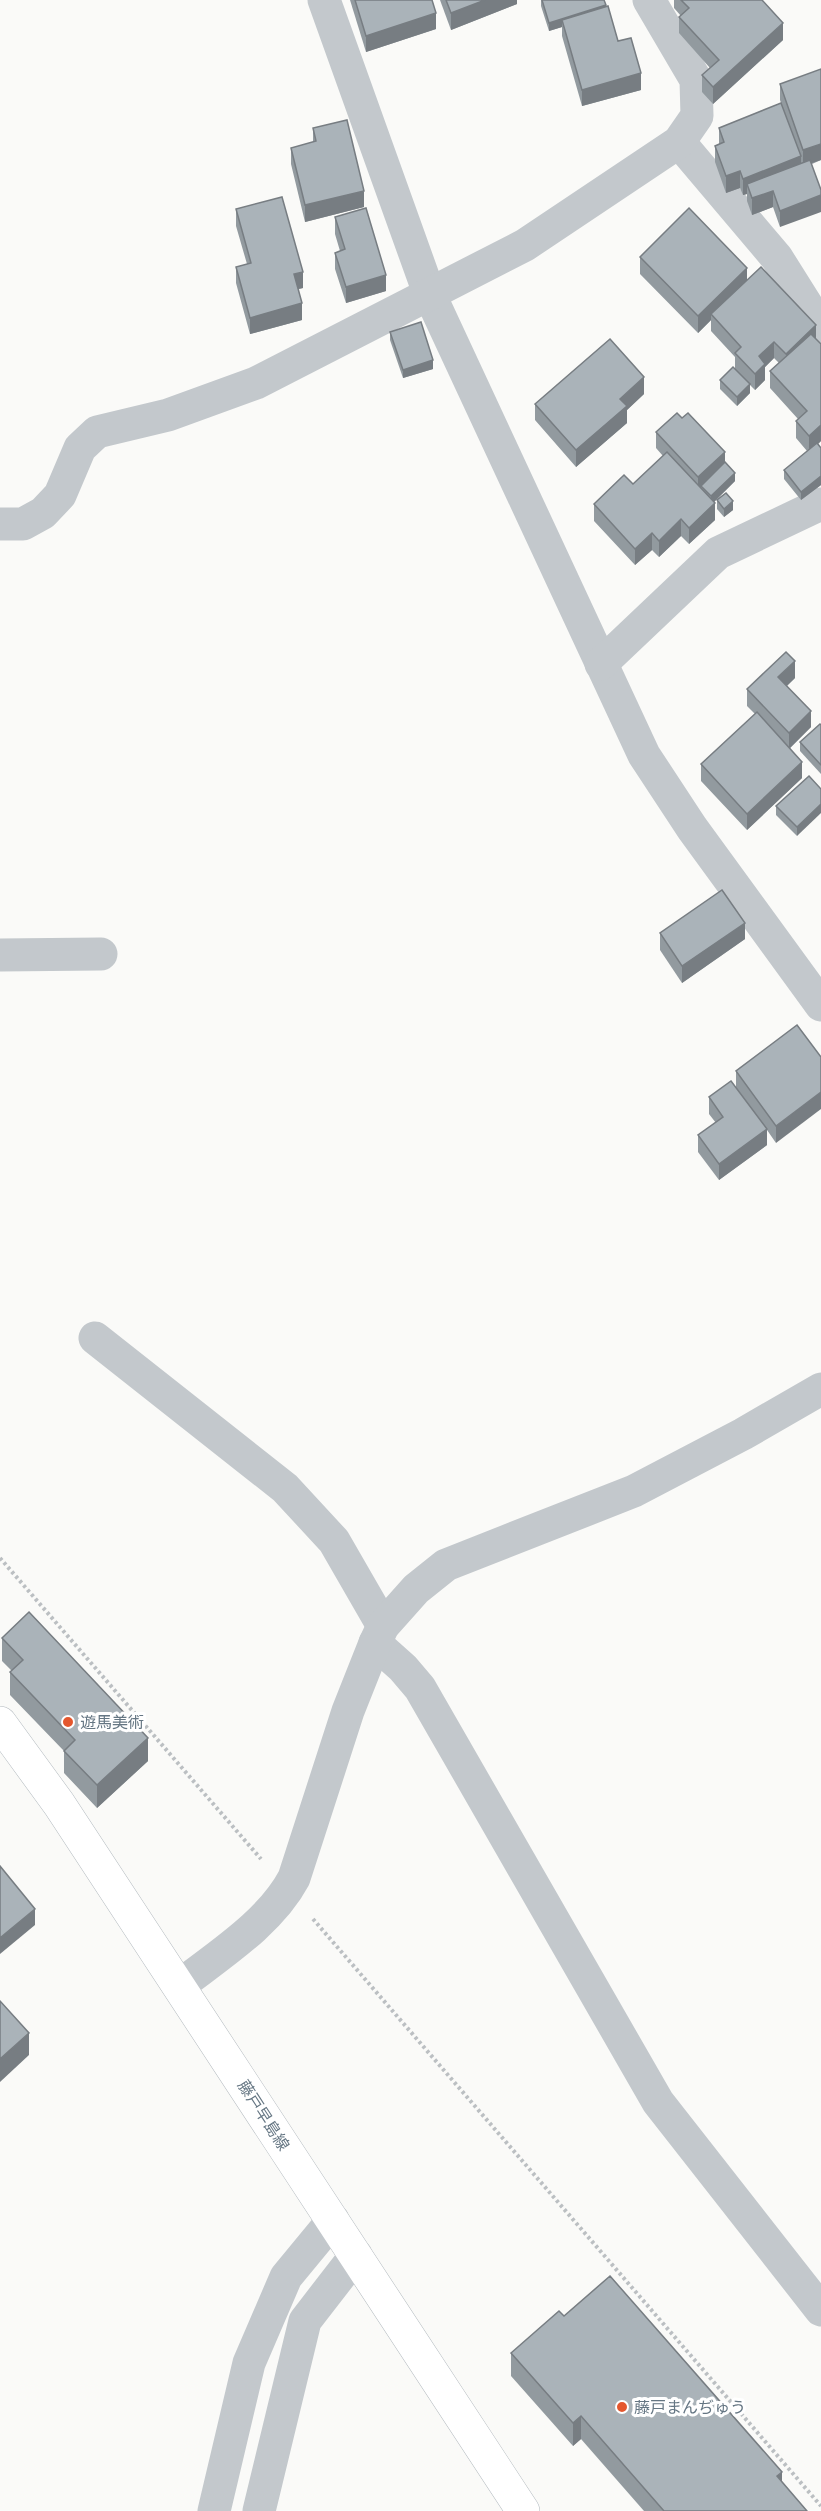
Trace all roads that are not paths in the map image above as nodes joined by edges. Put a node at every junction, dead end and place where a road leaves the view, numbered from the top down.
1 (324, 0) edge
2 (649, 0) edge
3 (679, 142) junction
4 (429, 293) junction
5 (821, 328) edge
6 (821, 504) edge
7 (0, 524) edge
8 (602, 664) junction
9 (101, 954) dead end
10 (0, 955) edge
11 (821, 1005) edge
12 (95, 1338) dead end
13 (821, 1389) edge
14 (379, 1635) junction
15 (0, 1723) edge
16 (179, 1986) junction
17 (333, 2220) junction
18 (356, 2255) junction
19 (821, 2310) edge
20 (214, 2511) edge
21 (259, 2511) edge
22 (523, 2511) edge

1 - 4 street
2 - 3 street
3 - 4 street
3 - 5 street
4 - 7 street
4 - 8 street
6 - 8 street
8 - 11 street
9 - 10 street
12 - 14 street
13 - 14 street
14 - 16 street
14 - 19 street
15 - 16 main road, 藤戸早島線
16 - 17 main road, 藤戸早島線
17 - 18 main road, 藤戸早島線
17 - 20 street
18 - 21 street
18 - 22 main road, 藤戸早島線

